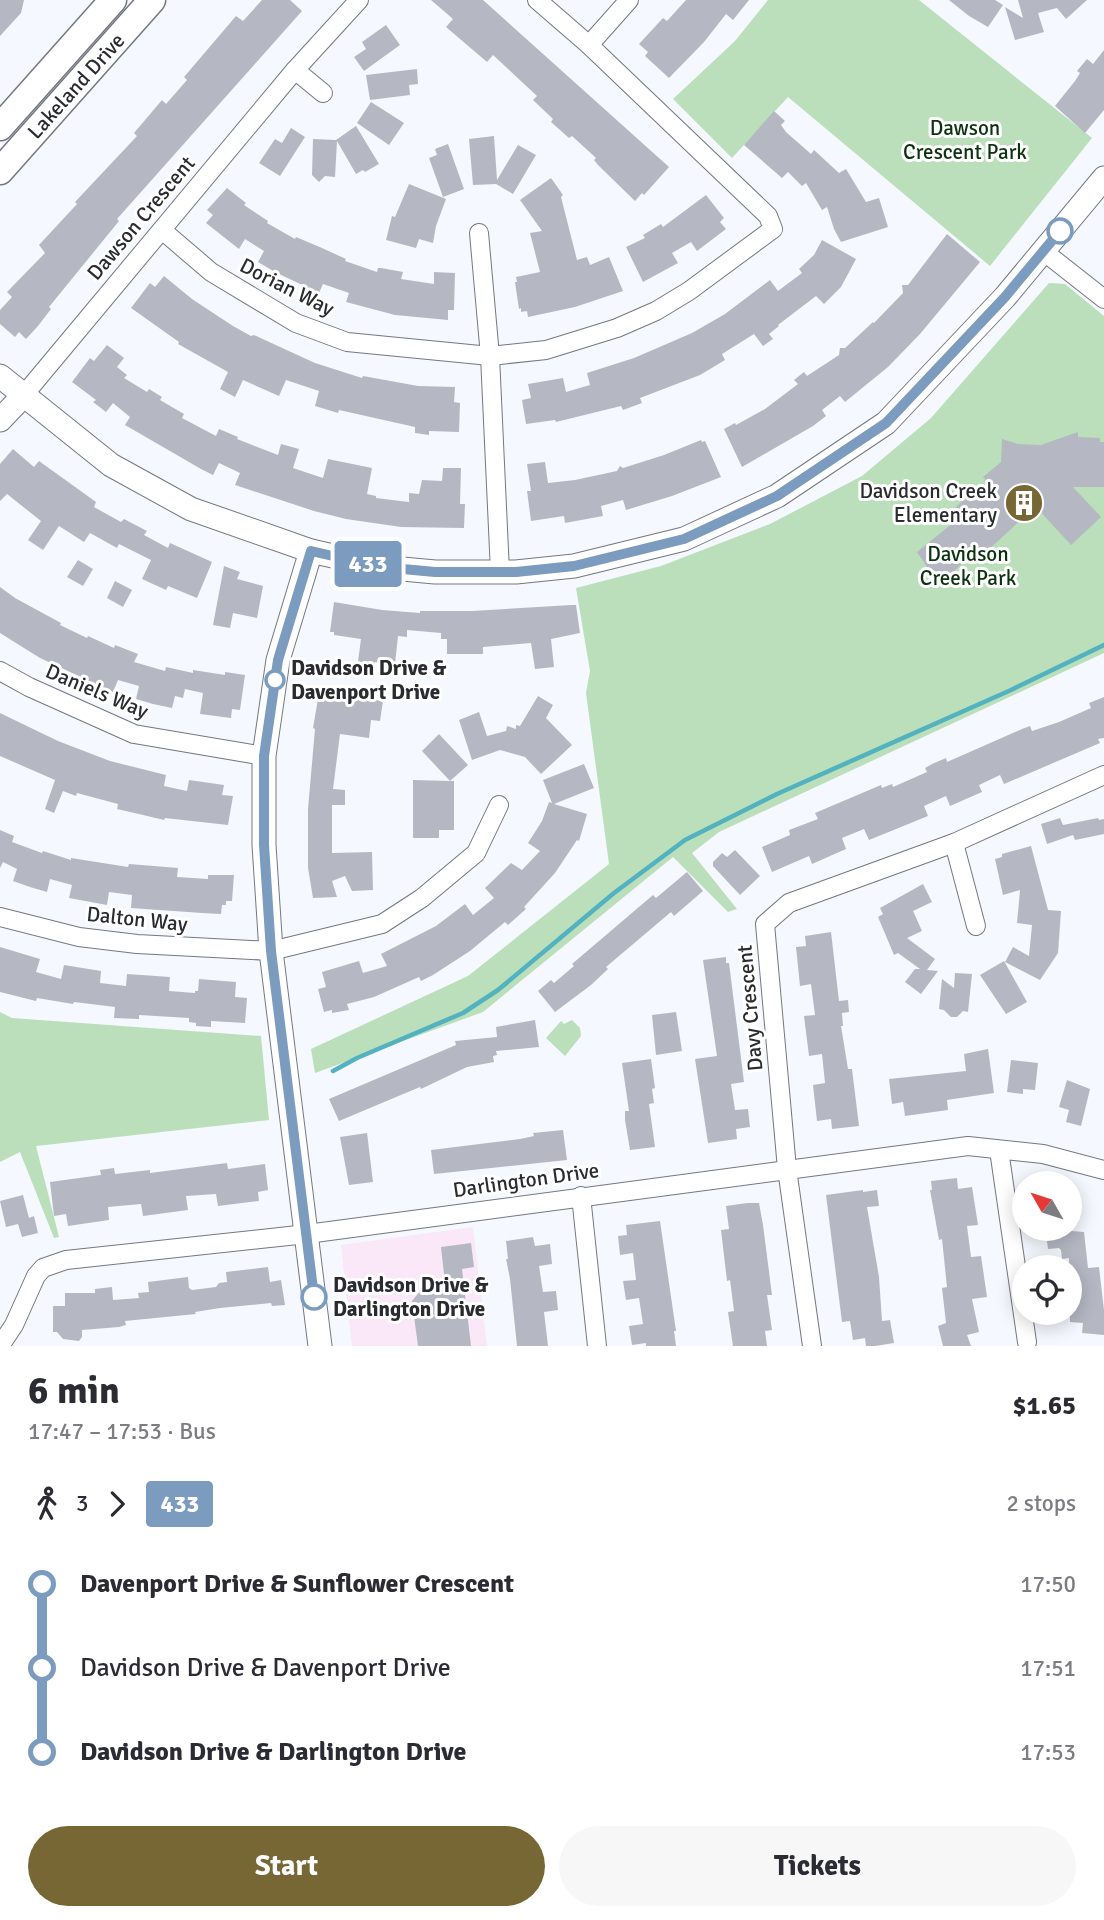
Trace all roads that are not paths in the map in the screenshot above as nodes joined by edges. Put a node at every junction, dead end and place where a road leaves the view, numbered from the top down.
1 (113, 0) edge
2 (152, 0) edge
3 (359, 0) edge
4 (537, 0) edge
5 (629, 0) edge
6 (589, 46) junction
7 (295, 70) junction
8 (323, 93) dead end
9 (0, 127) edge
10 (0, 171) edge
11 (1104, 178) edge
12 (162, 230) junction
13 (479, 233) dead end
14 (1043, 251) junction
15 (1104, 299) edge
16 (490, 356) junction
17 (0, 376) edge
18 (23, 396) junction
19 (0, 420) edge
20 (311, 551) junction
21 (500, 572) junction
22 (0, 671) edge
23 (264, 756) junction
24 (1104, 775) edge
25 (499, 805) dead end
26 (954, 843) junction
27 (0, 917) edge
28 (976, 926) dead end
29 (271, 951) junction
30 (999, 1150) junction
31 (787, 1169) junction
32 (1104, 1170) edge
33 (581, 1196) junction
34 (307, 1234) junction
35 (1027, 1342) dead end
36 (0, 1346) edge
37 (320, 1346) edge
38 (597, 1346) edge
39 (812, 1346) edge

1 - 9 main road, Lakeland Drive
2 - 10 main road, Lakeland Drive
3 - 7 street, Dawson Crescent
4 - 6 street
5 - 6 street
6 - 16 street, Dorian Way
7 - 8 street
7 - 12 street, Dawson Crescent
11 - 14 street
12 - 16 street, Dorian Way
12 - 18 street, Dawson Crescent
13 - 16 street
14 - 15 street
14 - 21 street
16 - 21 street
17 - 18 street
18 - 19 street
18 - 20 street
20 - 21 street
20 - 23 street
22 - 23 street, Daniels Way
23 - 29 street
24 - 26 street, Davy Crescent
25 - 29 street, Dalton Way
26 - 28 street
26 - 31 street, Davy Crescent
27 - 29 street, Dalton Way
29 - 34 street
30 - 31 street, Darlington Drive
30 - 32 street, Darlington Drive
30 - 35 street
31 - 33 street, Darlington Drive
31 - 39 street
33 - 34 street, Darlington Drive
33 - 38 street
34 - 36 street, Darlington Drive
34 - 37 street

